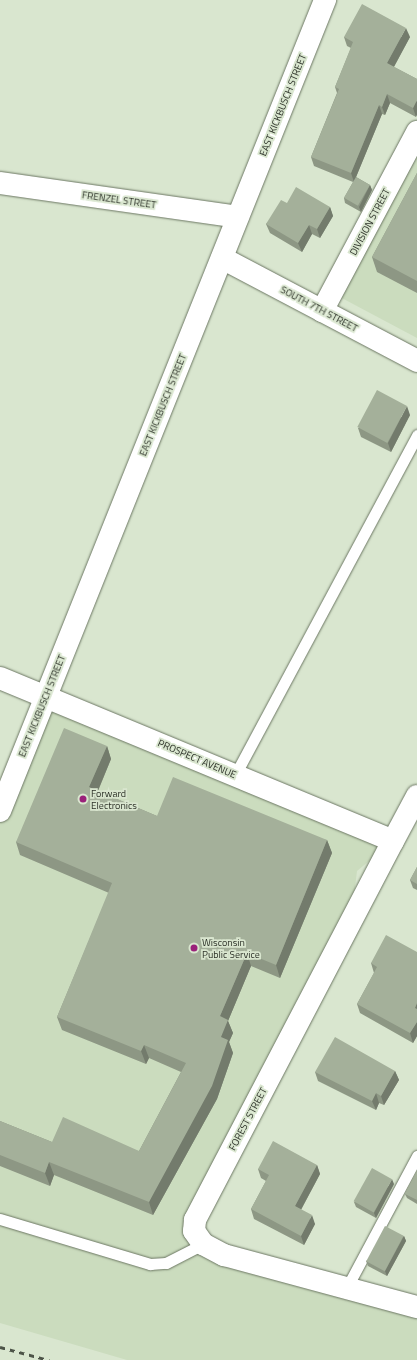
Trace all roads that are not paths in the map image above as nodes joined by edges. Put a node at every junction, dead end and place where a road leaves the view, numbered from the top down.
1 (325, 0) edge
2 (417, 132) edge
3 (0, 183) edge
4 (238, 217) junction
5 (222, 258) junction
6 (322, 311) junction
7 (417, 361) edge
8 (417, 435) edge
9 (0, 678) edge
10 (46, 697) junction
11 (235, 775) junction
12 (417, 796) edge
13 (0, 811) edge
14 (393, 841) junction
15 (417, 1156) edge
16 (0, 1219) edge
17 (203, 1244) junction
18 (346, 1289) junction
19 (417, 1307) edge

1 - 4 street, EAST KICKBUSCH STREET
2 - 6 street, DIVISION STREET
3 - 4 street, FRENZEL STREET
4 - 5 street, EAST KICKBUSCH STREET
5 - 6 street, SOUTH 7TH STREET
5 - 10 street, EAST KICKBUSCH STREET
6 - 7 street, SOUTH 7TH STREET
8 - 11 lane
9 - 10 street, PROSPECT AVENUE
10 - 11 street, PROSPECT AVENUE
10 - 13 street, EAST KICKBUSCH STREET
11 - 14 street, PROSPECT AVENUE
12 - 14 street, FOREST STREET
14 - 17 street, FOREST STREET
15 - 18 lane
16 - 17 lane
17 - 18 street
18 - 19 street

